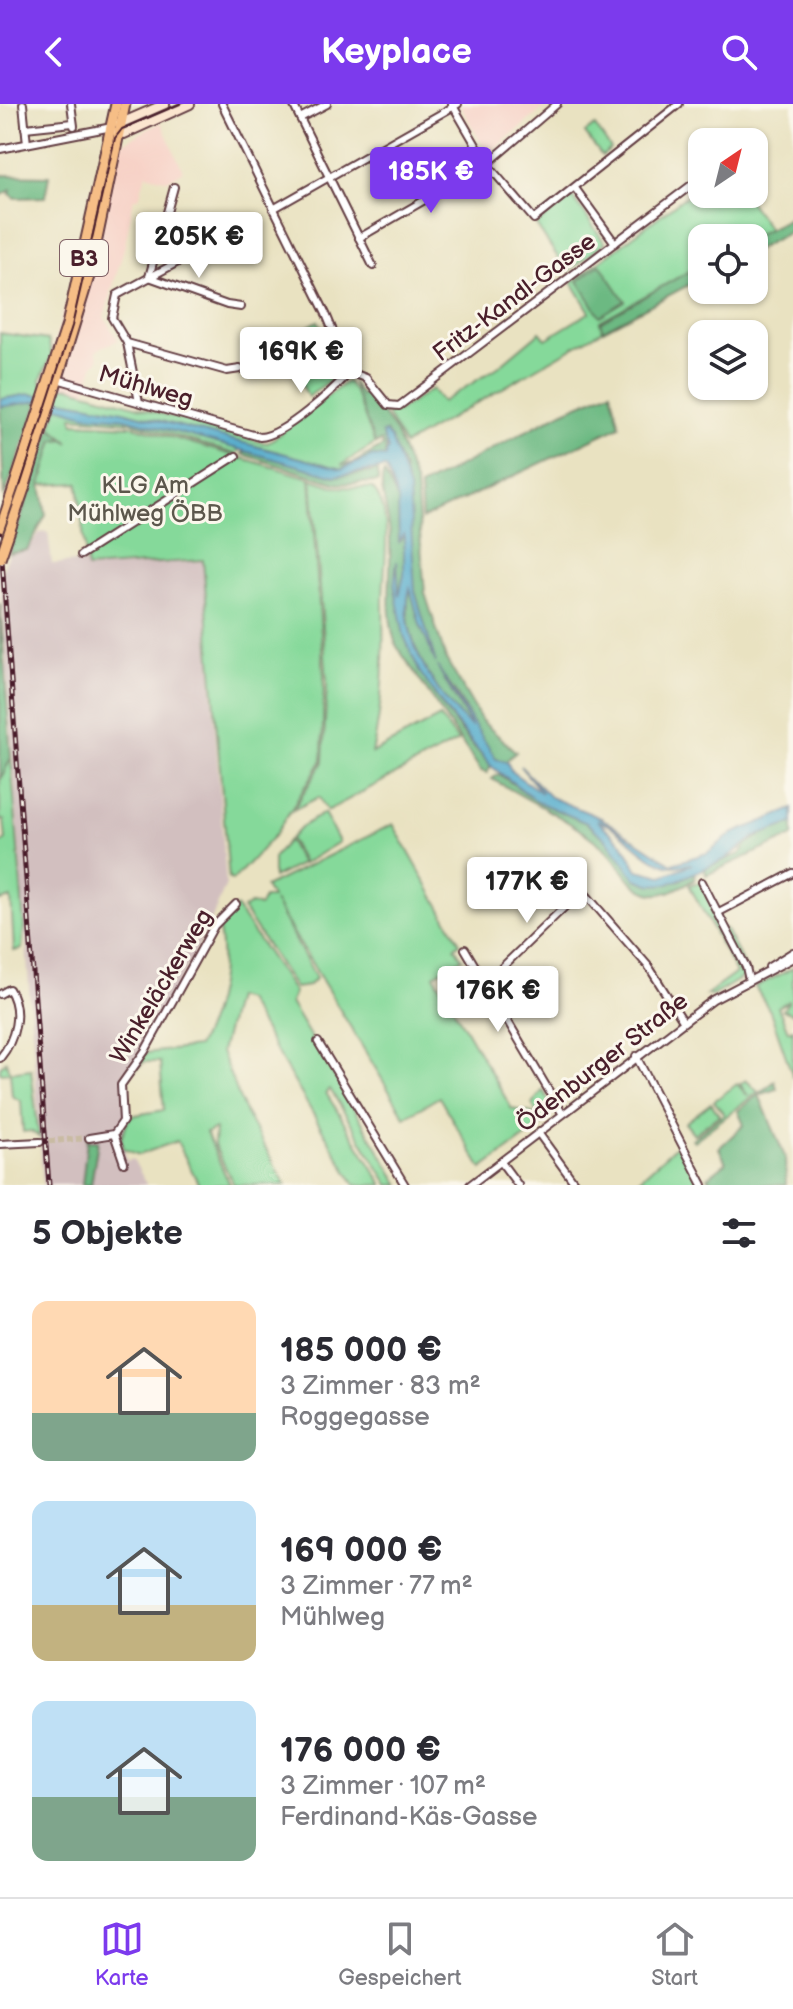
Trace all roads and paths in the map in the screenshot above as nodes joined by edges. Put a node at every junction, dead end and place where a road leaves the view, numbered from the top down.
1 (23, 104) edge
2 (71, 104) edge
3 (116, 104) edge
4 (125, 104) edge
5 (165, 104) edge
6 (190, 104) edge
7 (222, 104) edge
8 (293, 104) edge
9 (327, 104) edge
10 (557, 104) edge
11 (679, 104) edge
12 (455, 105) edge
13 (300, 118) junction
14 (73, 123) junction
15 (118, 127) junction
16 (25, 128) junction
17 (75, 134) junction
18 (27, 144) junction
19 (1, 147) edge
20 (487, 164) junction
21 (329, 178) junction
22 (174, 187) dead end
23 (575, 188) junction
24 (688, 188) edge
25 (273, 209) junction
26 (359, 238) junction
27 (615, 243) junction
28 (211, 244) dead end
29 (373, 266) dead end
30 (149, 277) junction
31 (241, 307) dead end
32 (127, 343) junction
33 (240, 369) dead end
34 (350, 372) junction
35 (54, 383) junction
36 (139, 402) junction
37 (236, 456) dead end
38 (19, 487) junction
39 (0, 530) edge
40 (81, 555) dead end
41 (0, 559) edge
42 (793, 873) edge
43 (702, 882) dead end
44 (236, 904) dead end
45 (719, 912) junction
46 (465, 949) dead end
47 (793, 952) edge
48 (793, 958) edge
49 (760, 973) junction
50 (749, 980) junction
51 (486, 983) junction
52 (0, 994) edge
53 (683, 1021) junction
54 (318, 1042) dead end
55 (636, 1056) junction
56 (0, 1058) edge
57 (562, 1113) junction
58 (114, 1134) junction
59 (539, 1134) junction
60 (89, 1138) tunnel mouth
61 (40, 1142) tunnel mouth
62 (0, 1144) edge
63 (501, 1162) junction
64 (124, 1163) dead end
65 (405, 1185) edge
66 (470, 1185) edge
67 (518, 1185) edge
68 (576, 1185) edge
69 (703, 1185) edge

1 - 16 street
2 - 14 street
3 - 15 main road, B3
4 - 15 main road, B3
5 - 15 street
6 - 15 street
7 - 25 street
8 - 13 street
9 - 13 street
10 - 20 street
11 - 23 street
12 - 20 street
12 - 21 street
13 - 21 street
14 - 16 street
14 - 17 street
15 - 17 street
15 - 35 main road, B3
16 - 18 street
17 - 18 street
18 - 19 street
20 - 23 street
20 - 26 street
21 - 25 street
21 - 26 street
22 - 30 street
23 - 27 street
24 - 27 street, Fritz-Kandl-Gasse
25 - 34 street
26 - 29 street
27 - 34 street, Fritz-Kandl-Gasse
28 - 30 street
30 - 31 street
30 - 32 street
32 - 33 street
32 - 36 street
34 - 36 street, Mühlweg
35 - 36 street, Mühlweg
35 - 38 main road, B3
37 - 40 street
38 - 39 main road, B3
38 - 41 main road, B3, bridge
42 - 45 street
43 - 45 street
44 - 58 street, Winkeläckerweg
45 - 50 street
46 - 51 street
47 - 49 street, Ödenburger Straße
48 - 49 street, Ödenburger Straße
49 - 50 street, Ödenburger Straße
50 - 53 street, Ödenburger Straße
51 - 53 street
51 - 57 street
52 - 56 street
53 - 55 street, Ödenburger Straße
54 - 65 street
55 - 57 street, Ödenburger Straße
55 - 69 street
57 - 59 street, Ödenburger Straße
58 - 60 street
58 - 64 street
59 - 63 street, Ödenburger Straße
59 - 68 street
61 - 62 street
63 - 66 street, Ödenburger Straße
63 - 67 street

